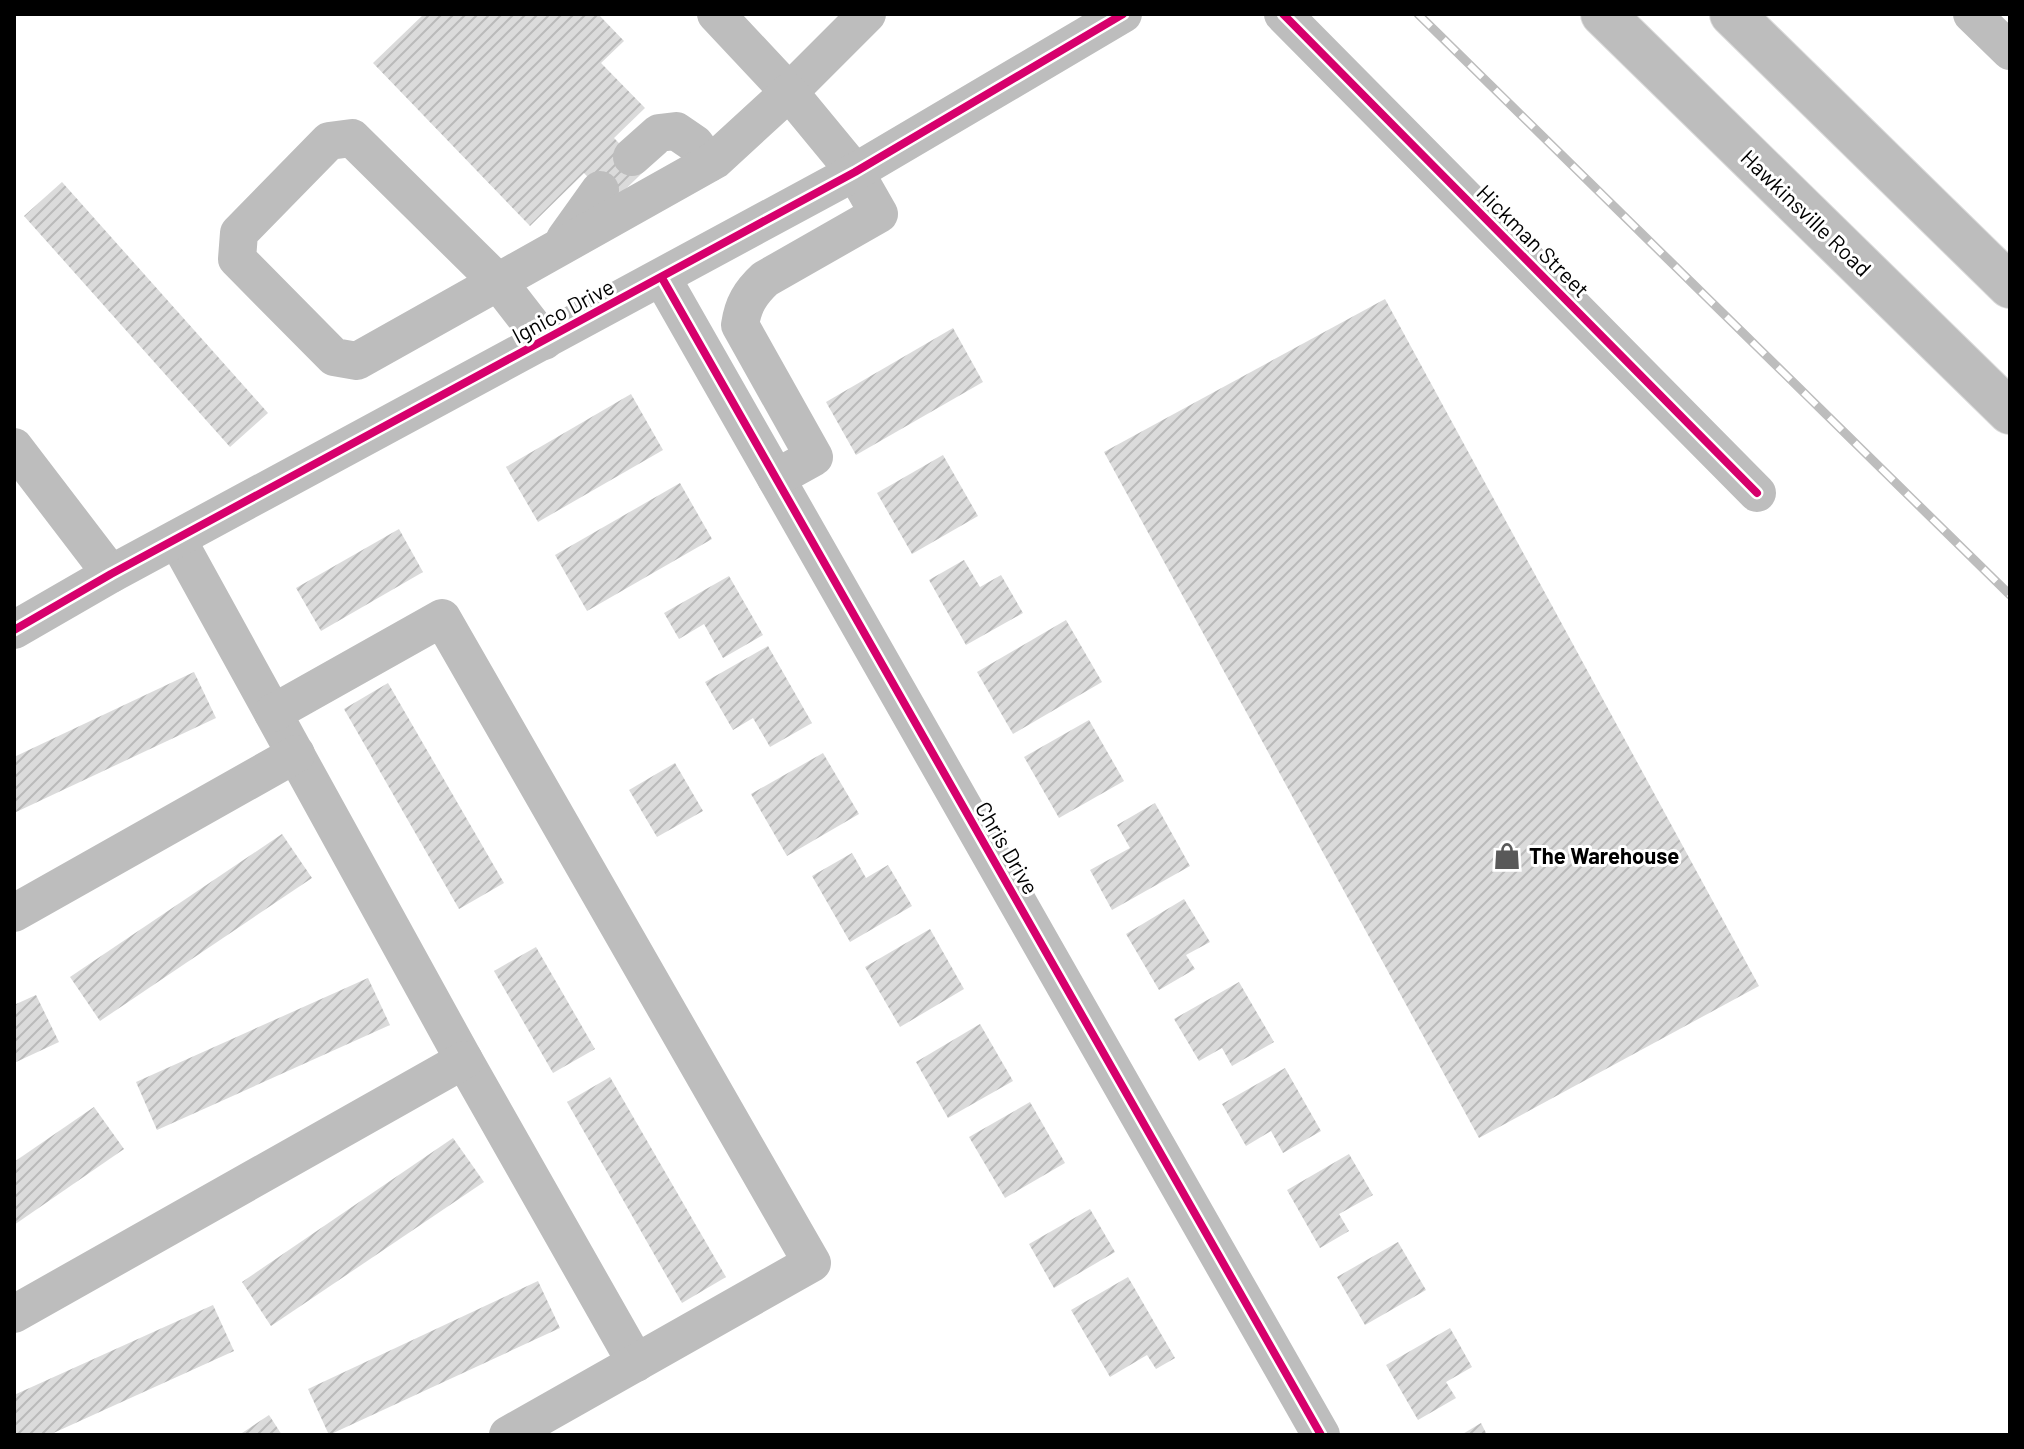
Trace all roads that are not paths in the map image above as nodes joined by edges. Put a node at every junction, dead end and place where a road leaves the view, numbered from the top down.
1 (716, 14) edge
2 (867, 14) edge
3 (1123, 14) edge
4 (1283, 14) edge
5 (1603, 14) edge
6 (1732, 14) edge
7 (1972, 14) edge
8 (2010, 51) edge
9 (789, 92) junction
10 (632, 157) dead end
11 (709, 163) junction
12 (855, 172) junction
13 (600, 190) dead end
14 (753, 228) junction
15 (559, 248) junction
16 (777, 270) junction
17 (662, 278) junction
18 (499, 283) junction
19 (2010, 286) edge
20 (740, 325) junction
21 (544, 341) junction
22 (701, 347) junction
23 (2010, 412) edge
24 (14, 447) edge
25 (776, 478) junction
26 (1757, 493) dead end
27 (177, 539) junction
28 (111, 574) junction
29 (14, 630) edge
30 (273, 713) junction
31 (296, 754) junction
32 (14, 913) edge
33 (464, 1060) junction
34 (14, 1314) edge
35 (636, 1363) junction
36 (508, 1435) edge
37 (1321, 1435) edge

1 - 9 street
2 - 9 street
3 - 12 street, Ignico Drive
4 - 26 street, Hickman Street
5 - 23 main road, Hawkinsville Road
6 - 19 main road
7 - 8 street
9 - 11 street
9 - 12 street
10 - 11 street
11 - 15 street
12 - 14 street, Ignico Drive
12 - 16 street
13 - 15 street
14 - 16 street
14 - 17 street, Ignico Drive
15 - 18 street
16 - 20 street
17 - 21 street, Ignico Drive
17 - 22 street, Chris Drive
18 - 18 street
18 - 21 street
20 - 22 street
20 - 25 street
21 - 27 street, Ignico Drive
22 - 25 street, Chris Drive
24 - 28 street
25 - 37 street, Chris Drive
27 - 28 street, Ignico Drive
27 - 30 street
28 - 29 street, Ignico Drive
30 - 31 street
30 - 35 street
31 - 32 street
31 - 33 street
33 - 34 street
33 - 35 street
35 - 36 street

